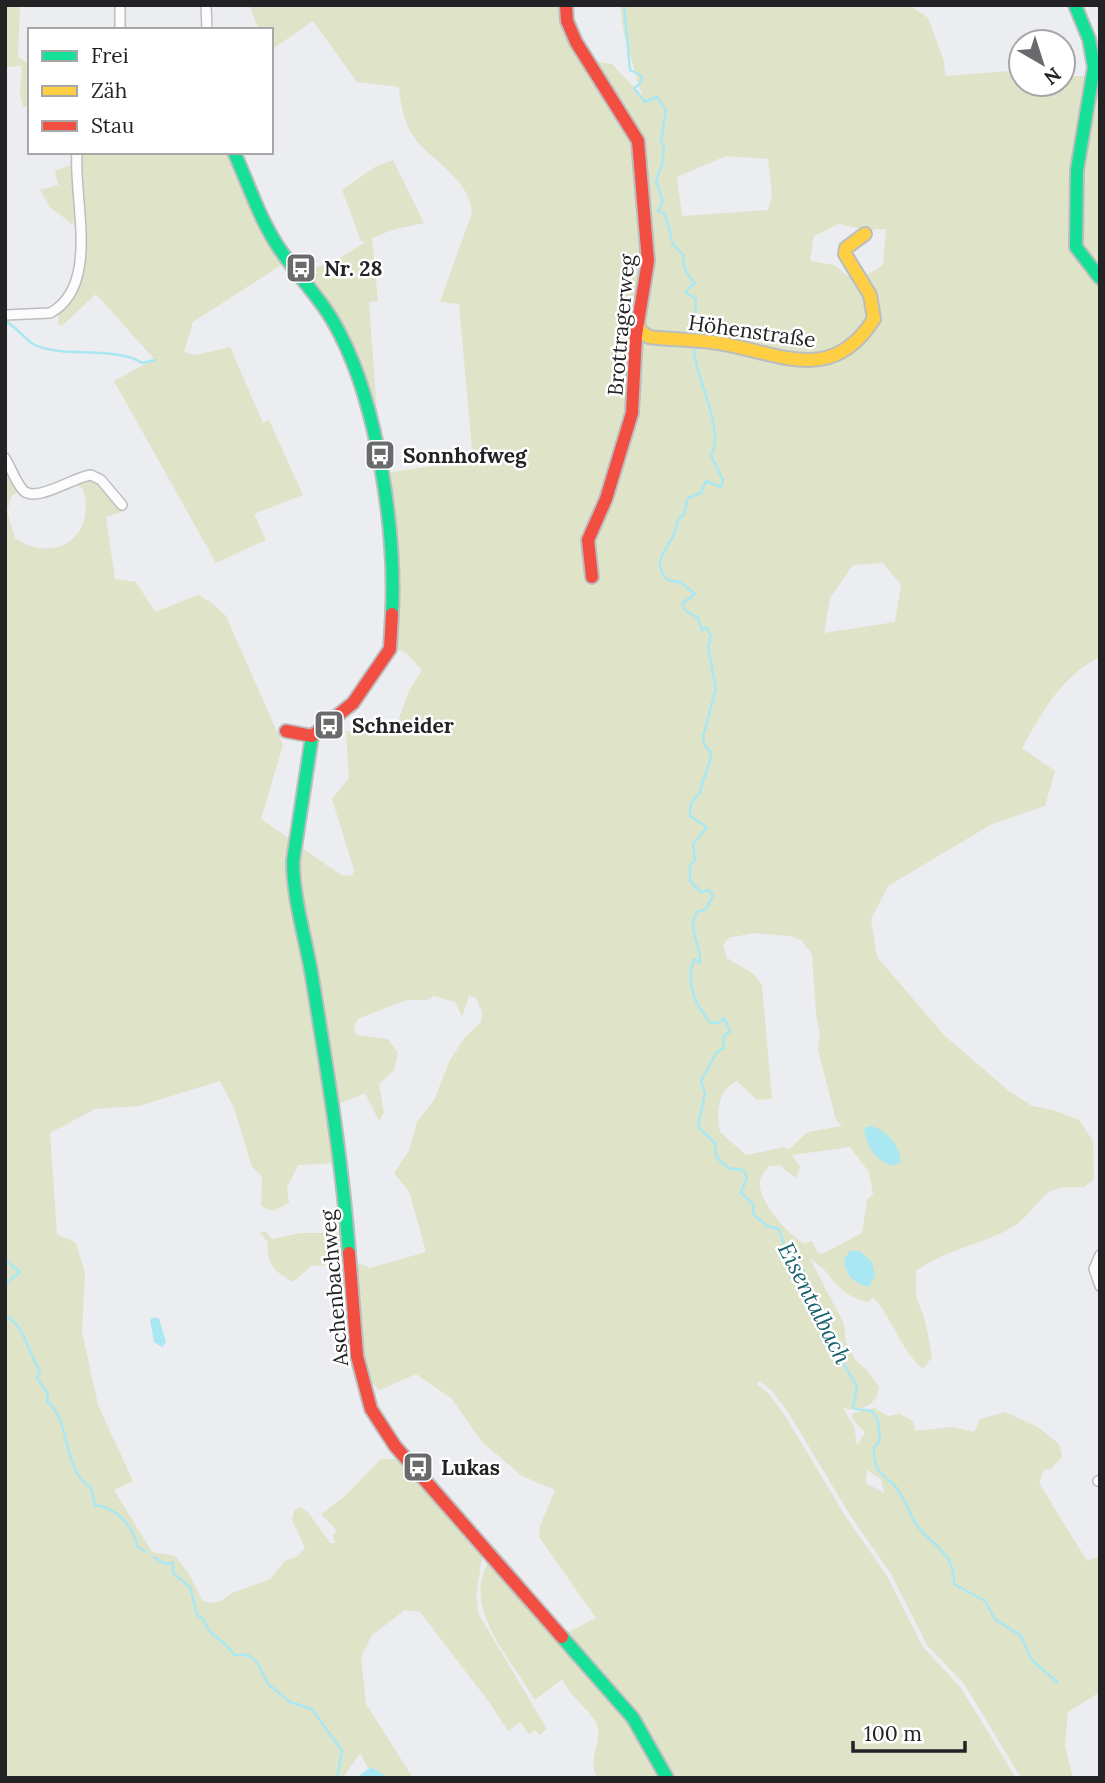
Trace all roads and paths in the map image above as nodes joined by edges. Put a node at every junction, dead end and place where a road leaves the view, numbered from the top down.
1 (120, 5) edge
2 (206, 5) edge
3 (566, 5) edge
4 (1075, 5) edge
5 (120, 28) edge
6 (207, 28) edge
7 (77, 154) edge
8 (235, 154) edge
9 (865, 234) dead end
10 (1100, 278) edge
11 (5, 315) edge
12 (638, 323) junction
13 (5, 458) edge
14 (122, 505) dead end
15 (592, 577) dead end
16 (286, 731) dead end
17 (312, 736) junction
18 (1100, 1255) edge
19 (1100, 1286) edge
20 (667, 1778) edge

1 - 5 street
2 - 6 street
3 - 12 street, Brottragerweg
4 - 10 street
7 - 11 street
8 - 17 street
9 - 12 street, Höhenstraße
12 - 15 street, Brottragerweg
13 - 14 street
16 - 17 street
17 - 20 street, Aschenbachweg
18 - 19 street

